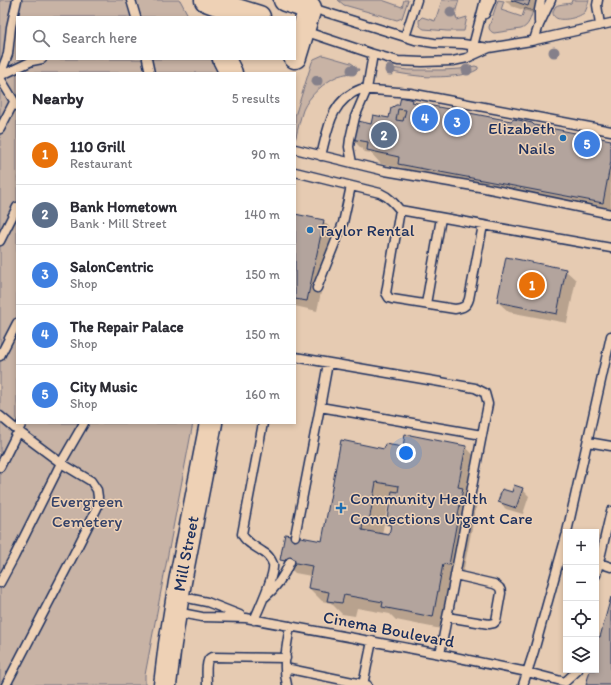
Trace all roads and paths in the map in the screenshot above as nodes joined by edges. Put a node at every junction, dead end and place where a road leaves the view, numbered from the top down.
1 (17, 0) edge
2 (131, 0) edge
3 (195, 0) edge
4 (206, 0) edge
5 (285, 0) edge
6 (417, 0) edge
7 (485, 0) edge
8 (491, 0) edge
9 (541, 0) edge
10 (551, 0) edge
11 (598, 0) edge
12 (310, 8) junction
13 (136, 16) edge
14 (203, 16) edge
15 (256, 16) edge
16 (611, 23) edge
17 (539, 25) junction
18 (600, 25) junction
19 (478, 27) junction
20 (299, 30) edge
21 (405, 37) junction
22 (534, 40) junction
23 (473, 45) junction
24 (489, 48) junction
25 (296, 51) edge
26 (373, 54) junction
27 (473, 56) junction
28 (37, 60) edge
29 (147, 60) edge
30 (224, 60) edge
31 (294, 60) edge
32 (150, 72) edge
33 (230, 72) edge
34 (290, 72) edge
35 (0, 76) edge
36 (367, 89) junction
37 (16, 104) edge
38 (0, 129) edge
39 (611, 131) edge
40 (296, 149) edge
41 (321, 156) junction
42 (352, 163) junction
43 (296, 172) edge
44 (351, 186) junction
45 (16, 209) edge
46 (400, 210) junction
47 (611, 214) edge
48 (441, 218) junction
49 (483, 225) junction
50 (0, 241) edge
51 (611, 248) edge
52 (317, 288) dead end
53 (426, 304) junction
54 (16, 325) edge
55 (611, 336) edge
56 (0, 356) edge
57 (296, 357) edge
58 (328, 363) junction
59 (320, 407) junction
60 (0, 416) edge
61 (22, 424) edge
62 (83, 424) edge
63 (211, 424) edge
64 (263, 424) edge
65 (18, 431) junction
66 (482, 435) junction
67 (588, 442) junction
68 (611, 446) edge
69 (61, 463) junction
70 (0, 468) edge
71 (611, 512) edge
72 (568, 529) edge
73 (295, 536) dead end
74 (563, 547) edge
75 (290, 562) dead end
76 (599, 563) joint
77 (611, 567) edge
78 (455, 575) junction
79 (0, 583) edge
80 (265, 597) junction
81 (177, 604) junction
82 (447, 617) junction
83 (246, 618) junction
84 (254, 620) junction
85 (290, 626) junction
86 (372, 641) junction
87 (440, 654) junction
88 (286, 658) junction
89 (285, 668) junction
90 (527, 672) junction
91 (567, 673) edge
92 (575, 673) edge
93 (564, 683) edge
94 (6, 685) edge
95 (165, 685) edge
96 (207, 685) edge
97 (287, 685) edge
98 (365, 685) edge
99 (523, 685) edge

1 - 35 lane
2 - 13 lane
3 - 14 main road
4 - 15 main road
5 - 12 main road
6 - 21 lane
7 - 19 lane
8 - 19 lane
9 - 17 lane
10 - 17 lane
11 - 18 lane
12 - 20 main road
12 - 21 lane
16 - 18 lane
17 - 22 lane
18 - 22 lane
19 - 23 lane
20 - 25 main road
20 - 26 lane
21 - 23 lane
22 - 24 lane
23 - 24 lane
23 - 27 lane
24 - 27 lane
26 - 27 lane
26 - 36 lane
28 - 35 lane
29 - 32 lane
30 - 33 main road
31 - 34 main road
35 - 37 lane
36 - 39 lane
36 - 41 lane
36 - 42 lane
37 - 38 lane
40 - 41 lane
41 - 42 lane
42 - 47 lane
43 - 44 lane
44 - 46 lane
44 - 52 lane
45 - 50 lane
46 - 48 lane
46 - 53 lane
48 - 49 lane
48 - 53 lane
49 - 51 lane
49 - 53 lane
54 - 56 lane
55 - 67 lane
57 - 58 lane
58 - 59 lane
58 - 66 lane
59 - 66 lane
59 - 73 lane
60 - 65 lane
61 - 65 lane
62 - 69 lane
63 - 81 main road, Mill Street
64 - 80 lane
65 - 69 lane
65 - 70 lane
66 - 78 lane
67 - 68 lane
67 - 72 lane
69 - 79 lane
69 - 94 lane
71 - 76 lane
74 - 90 lane
75 - 80 lane
76 - 77 lane
78 - 82 lane
78 - 82 lane
80 - 84 lane
81 - 83 lane
81 - 83 lane
81 - 95 main road, Mill Street
82 - 87 lane
83 - 84 lane, Cinema Boulevard
84 - 85 lane, Cinema Boulevard
85 - 86 lane, Cinema Boulevard
85 - 88 lane
86 - 87 lane, Cinema Boulevard
86 - 98 lane
87 - 90 lane, Cinema Boulevard
88 - 89 lane
88 - 96 lane
89 - 97 lane
89 - 98 lane
90 - 93 lane, Cinema Boulevard
90 - 99 lane
91 - 93 lane
92 - 93 lane

